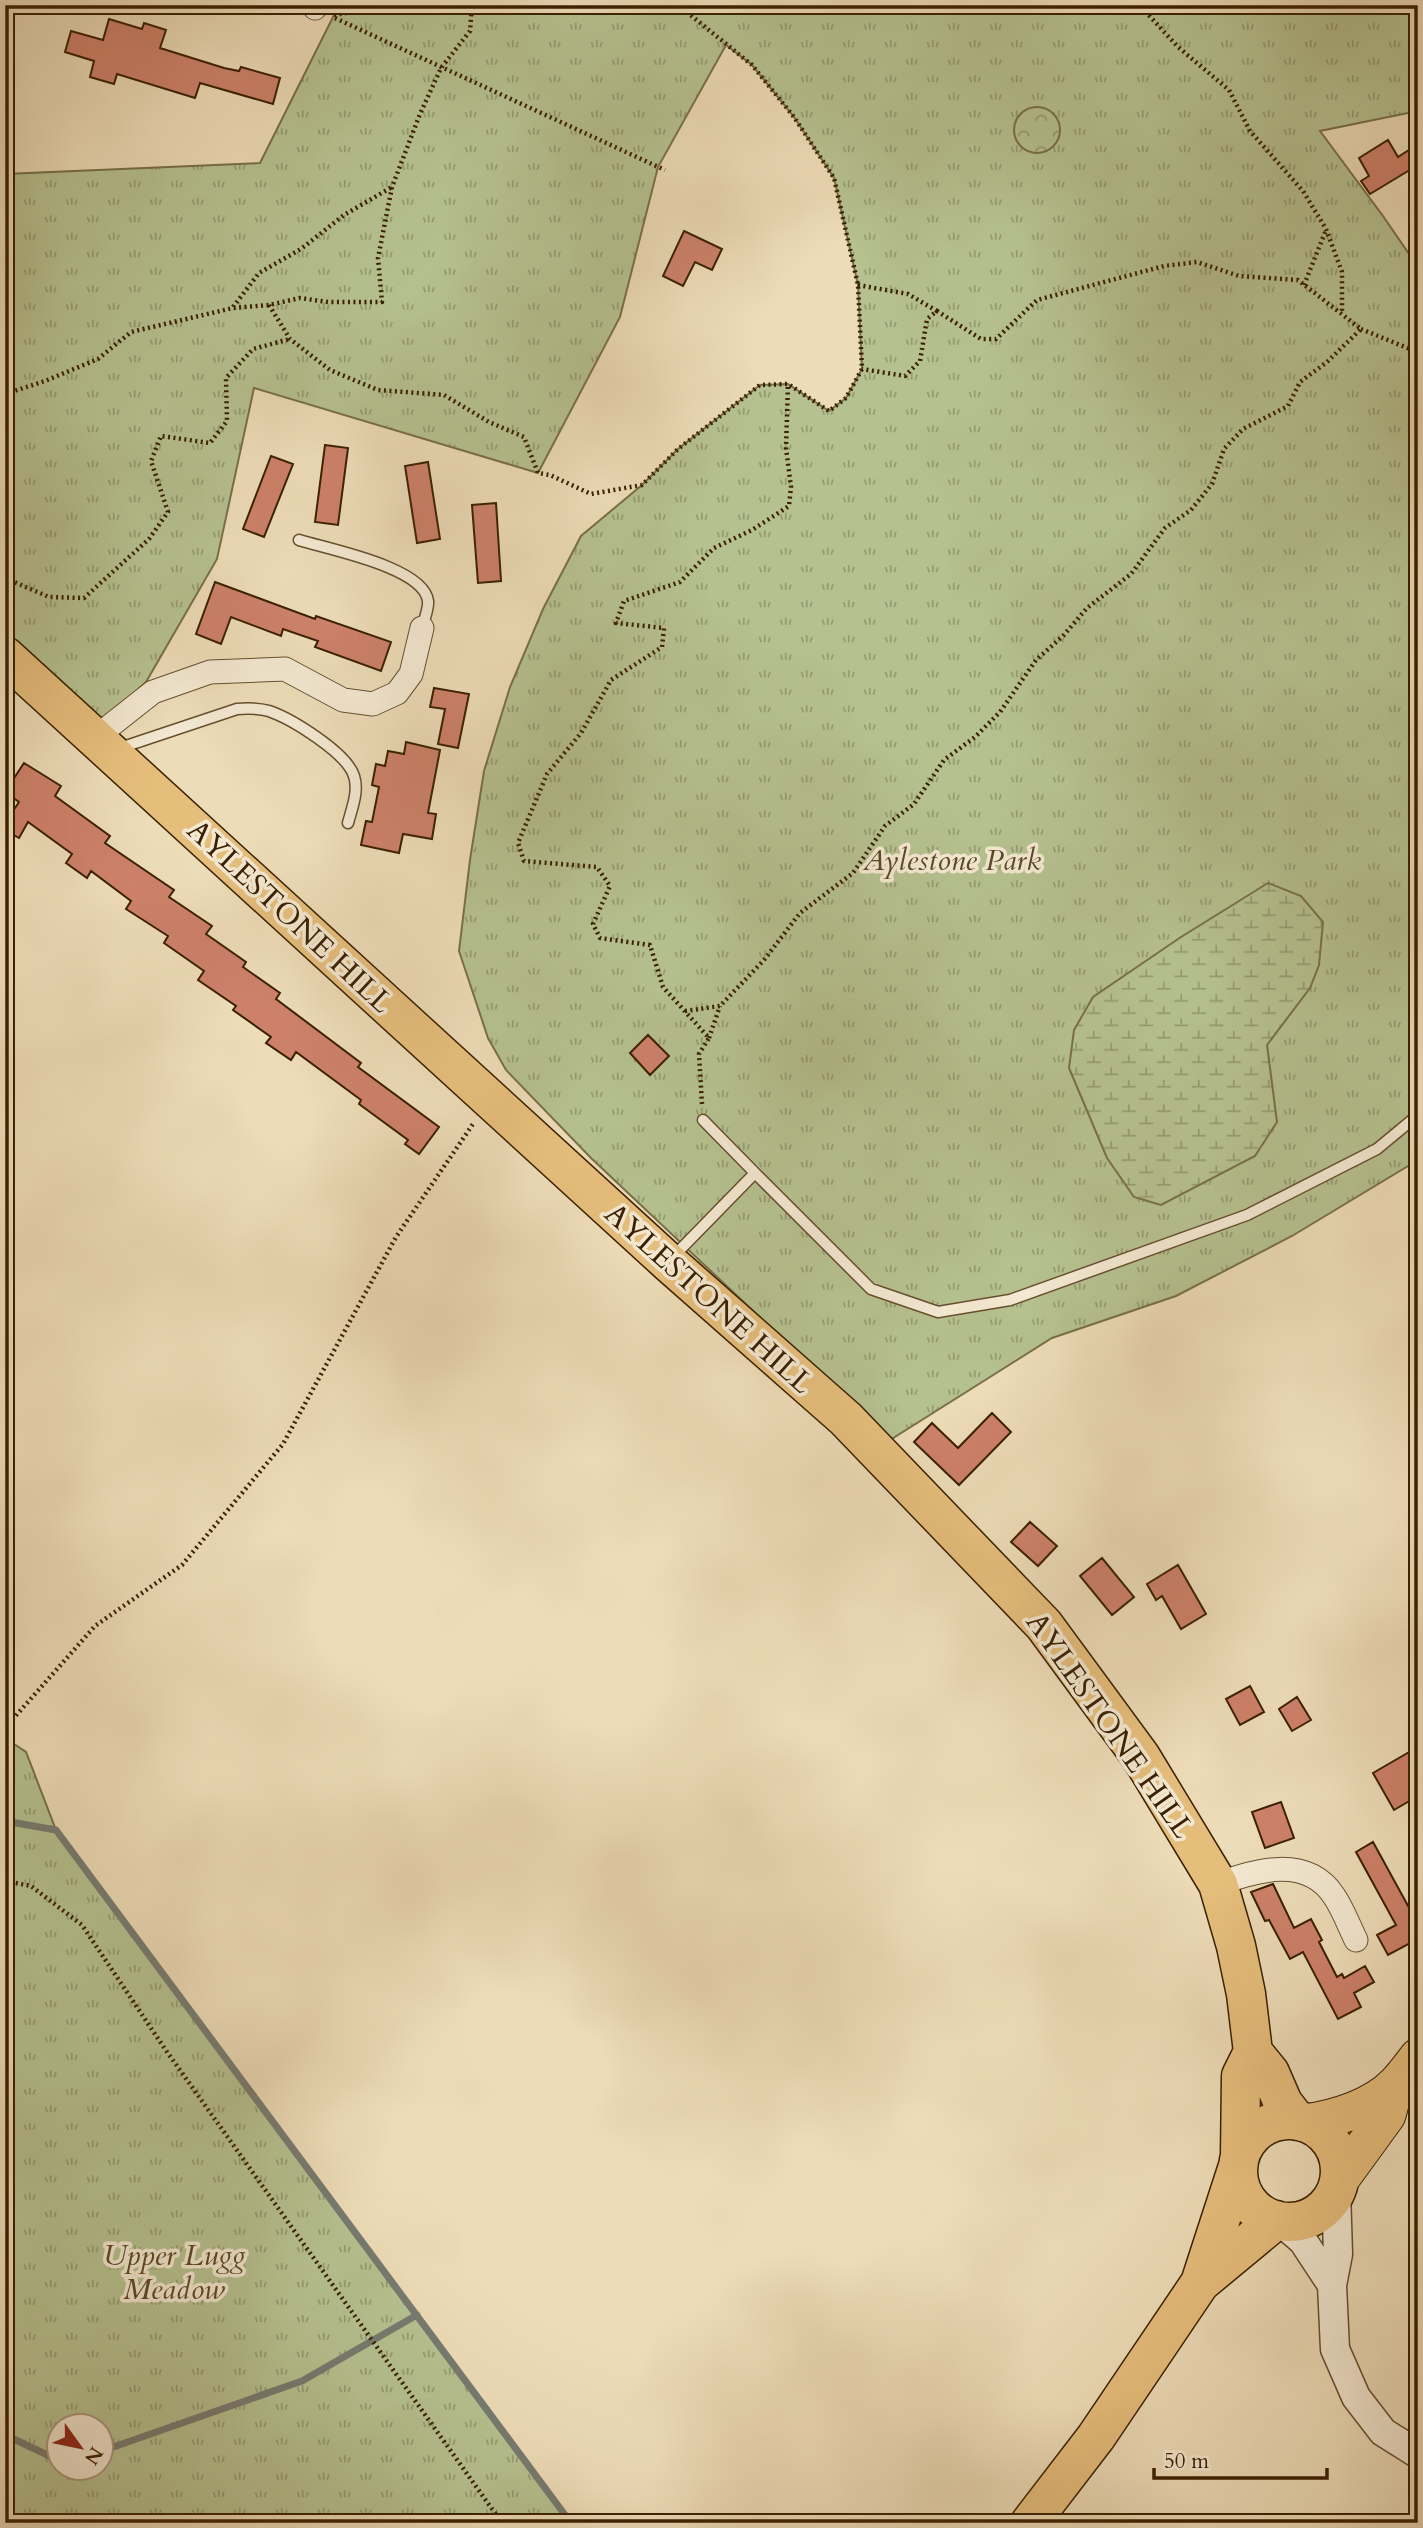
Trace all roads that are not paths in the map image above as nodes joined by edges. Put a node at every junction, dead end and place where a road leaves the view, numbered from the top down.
1 (299, 540) dead end
2 (422, 628) joint
3 (5, 656) edge
4 (104, 744) junction
5 (348, 823) dead end
6 (1418, 1115) edge
7 (703, 1120) road end
8 (755, 1173) junction
9 (668, 1262) junction
10 (1218, 1884) junction
11 (1356, 1940) dead end
12 (1253, 2052) junction
13 (1418, 2057) edge
14 (1395, 2085) junction
15 (1300, 2122) junction
16 (1239, 2162) junction
17 (1338, 2185) junction
18 (1278, 2221) junction
19 (1200, 2283) junction
20 (1332, 2285) junction
21 (1418, 2454) edge
22 (1030, 2523) edge

1 - 2 lane
2 - 4 street
3 - 4 highway, AYLESTONE HILL
4 - 5 lane
4 - 9 highway, AYLESTONE HILL
6 - 8 lane
7 - 8 lane
8 - 9 lane
9 - 10 highway, AYLESTONE HILL
10 - 11 street
10 - 12 highway, AYLESTONE HILL
12 - 15 highway, AYLESTONE HILL
12 - 16 highway, AYLESTONE HILL
13 - 14 main road
14 - 15 main road
14 - 17 main road
15 - 16 highway
15 - 17 highway
16 - 18 highway
16 - 19 highway
17 - 18 highway
17 - 20 street
18 - 19 highway
18 - 20 street
19 - 22 highway
20 - 21 street

